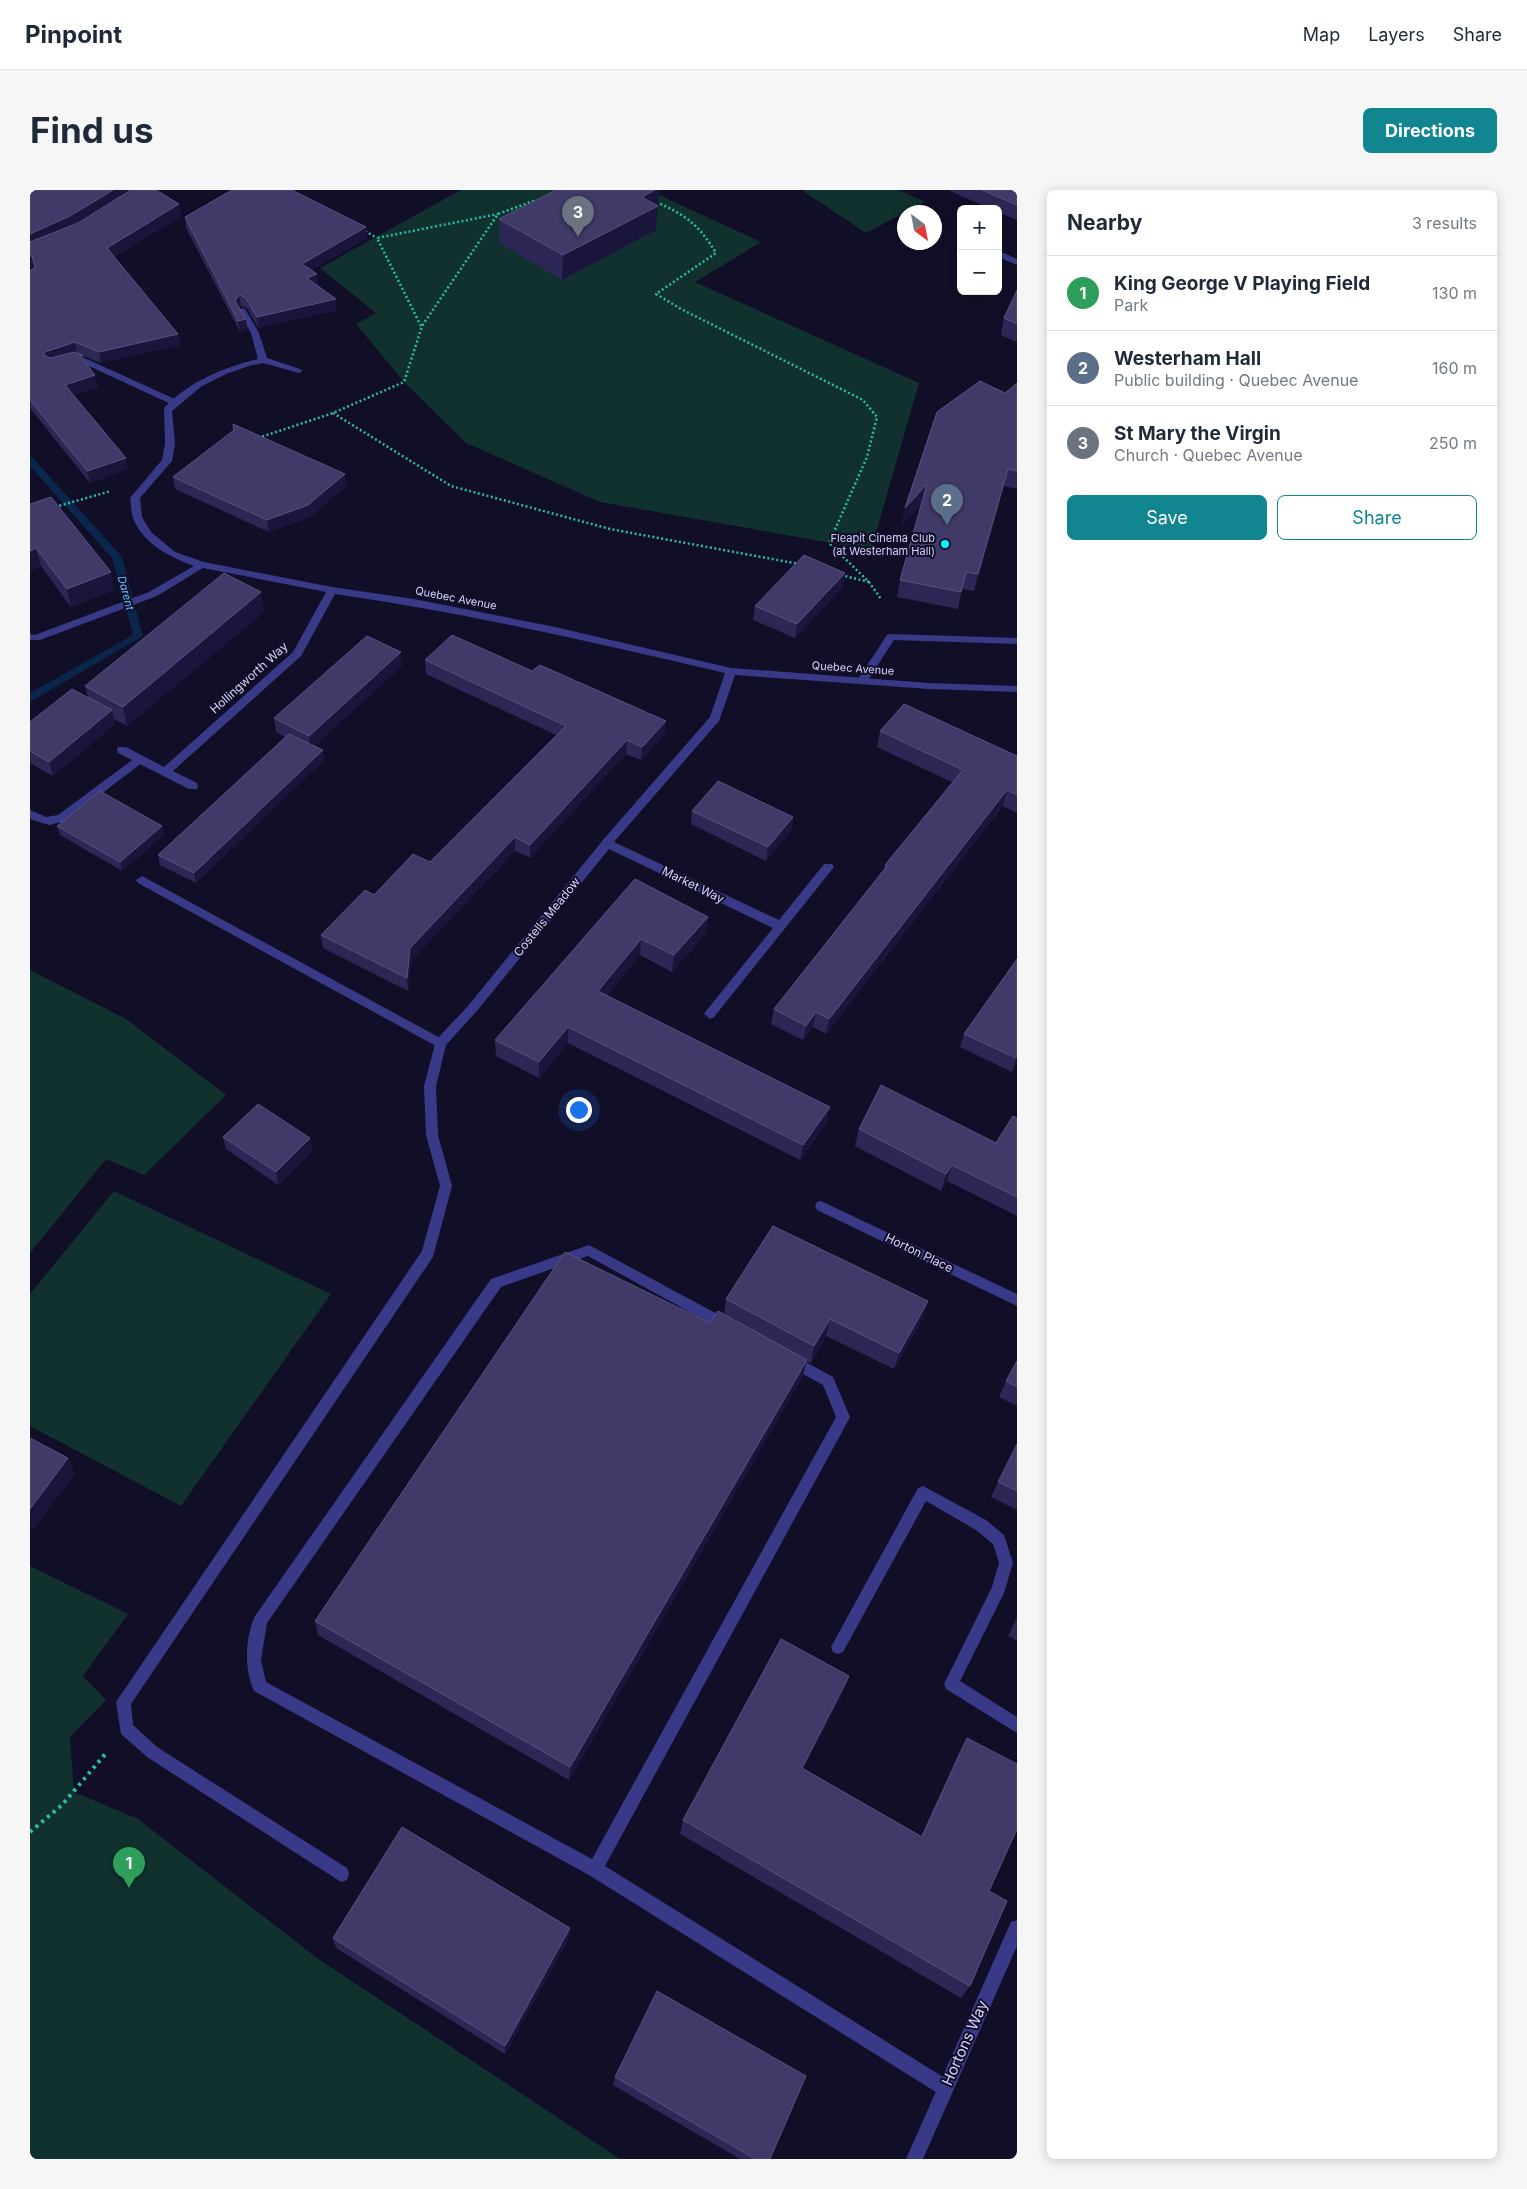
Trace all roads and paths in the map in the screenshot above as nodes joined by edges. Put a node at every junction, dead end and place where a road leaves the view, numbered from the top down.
1 (652, 200) edge
2 (498, 214) dead end
3 (360, 229) edge
4 (377, 238) junction
5 (1002, 255) edge
6 (1017, 262) edge
7 (242, 311) edge
8 (422, 326) dead end
9 (263, 360) junction
10 (61, 363) edge
11 (299, 370) dead end
12 (174, 402) junction
13 (333, 413) dead end
14 (202, 565) junction
15 (806, 566) edge
16 (834, 573) edge
17 (869, 582) junction
18 (332, 590) junction
19 (881, 598) dead end
20 (30, 638) edge
21 (1017, 640) edge
22 (731, 671) junction
23 (862, 681) junction
24 (1017, 688) edge
25 (122, 750) dead end
26 (139, 759) junction
27 (165, 772) junction
28 (193, 786) dead end
29 (30, 814) edge
30 (607, 843) junction
31 (828, 867) dead end
32 (142, 880) dead end
33 (780, 926) junction
34 (710, 1014) dead end
35 (440, 1043) junction
36 (821, 1206) dead end
37 (1017, 1300) edge
38 (742, 1334) edge
39 (777, 1353) edge
40 (838, 1647) dead end
41 (1017, 1726) edge
42 (126, 1729) junction
43 (30, 1832) edge
44 (596, 1869) junction
45 (341, 1874) dead end
46 (1017, 1928) edge
47 (945, 2088) junction
48 (914, 2159) edge

1 - 17 path
2 - 4 path
3 - 4 path
4 - 8 path
5 - 6 street
7 - 9 street
9 - 11 street
9 - 12 street
10 - 12 street
12 - 14 street, Quebec Avenue
13 - 15 path
14 - 18 street, Quebec Avenue
14 - 20 street
16 - 17 path
17 - 19 path
18 - 22 street, Quebec Avenue
18 - 27 street, Hollingworth Way
21 - 23 street
22 - 23 street, Quebec Avenue
22 - 30 street, Costells Meadow
23 - 24 street, Quebec Avenue
25 - 26 street
26 - 27 street
26 - 29 street
27 - 28 street
30 - 33 street, Market Way
30 - 35 street, Costells Meadow
31 - 33 street
32 - 35 street
33 - 34 street
35 - 42 street
36 - 37 street, Horton Place
38 - 44 street
39 - 44 street
40 - 41 street
42 - 43 path
42 - 45 street
44 - 47 street
46 - 47 street, Hortons Way
47 - 48 street, Hortons Way

